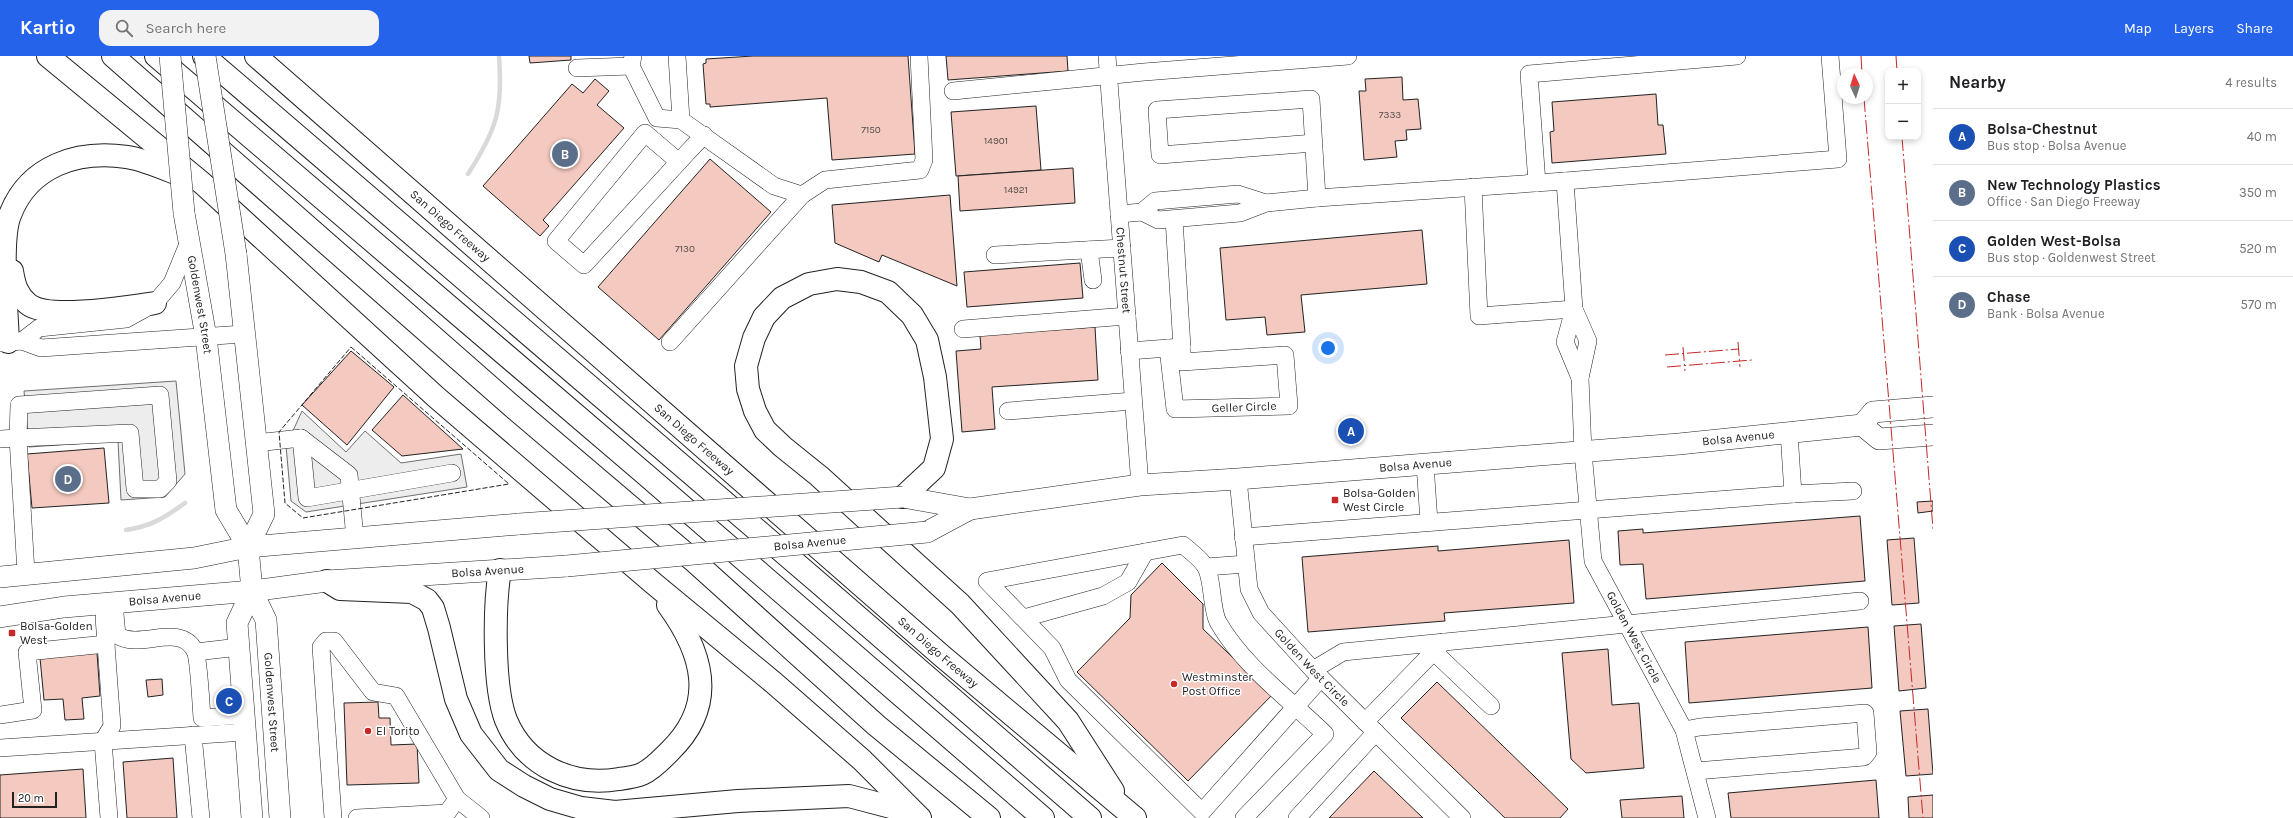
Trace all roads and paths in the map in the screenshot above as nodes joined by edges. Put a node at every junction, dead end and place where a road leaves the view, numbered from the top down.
1 (48, 56) edge
2 (113, 56) edge
3 (156, 56) edge
4 (170, 56) edge
5 (204, 56) edge
6 (256, 56) edge
7 (677, 56) edge
8 (919, 56) edge
9 (1107, 56) edge
10 (1348, 56) edge
11 (1737, 56) edge
12 (1830, 56) edge
13 (632, 61) edge
14 (577, 68) dead end
15 (1108, 76) junction
16 (953, 91) dead end
17 (657, 118) junction
18 (681, 120) junction
19 (645, 133) junction
20 (704, 135) junction
21 (1314, 143) junction
22 (679, 162) junction
23 (1565, 181) junction
24 (1537, 182) junction
25 (202, 183) junction
26 (1473, 187) junction
27 (802, 195) junction
28 (1317, 198) junction
29 (278, 200) junction
30 (1266, 203) junction
31 (1142, 212) junction
32 (1119, 214) junction
33 (1174, 219) junction
34 (188, 244) junction
35 (6, 245) junction
36 (1122, 248) junction
37 (1089, 250) junction
38 (995, 255) dead end
39 (1093, 280) dead end
40 (155, 304) junction
41 (448, 306) junction
42 (1574, 309) junction
43 (1127, 316) junction
44 (963, 329) dead end
45 (243, 334) junction
46 (206, 337) junction
47 (10, 342) edge
48 (670, 342) dead end
49 (1175, 348) junction
50 (1129, 350) junction
51 (1133, 401) junction
52 (1933, 407) edge
53 (1008, 411) dead end
54 (1862, 425) junction
55 (1789, 432) junction
56 (1933, 435) edge
57 (18, 438) junction
58 (301, 438) junction
59 (0, 439) edge
60 (256, 443) junction
61 (1584, 452) junction
62 (1425, 464) junction
63 (452, 473) dead end
64 (1238, 479) junction
65 (1140, 485) junction
66 (350, 490) junction
67 (1853, 491) dead end
68 (1792, 494) junction
69 (903, 497) junction
70 (970, 509) junction
71 (1589, 509) junction
72 (1429, 522) junction
73 (1243, 537) junction
74 (356, 538) junction
75 (248, 547) junction
76 (1144, 552) junction
77 (1246, 564) junction
78 (1206, 567) junction
79 (500, 570) junction
80 (26, 573) junction
81 (0, 577) edge
82 (327, 581) junction
83 (653, 583) junction
84 (252, 591) junction
85 (1860, 601) dead end
86 (108, 604) junction
87 (0, 617) edge
88 (1024, 618) junction
89 (1627, 624) junction
90 (106, 644) junction
91 (238, 647) junction
92 (1438, 647) junction
93 (196, 652) junction
94 (942, 656) junction
95 (1317, 674) junction
96 (1296, 706) junction
97 (1491, 706) dead end
98 (0, 715) edge
99 (244, 723) junction
100 (1371, 727) junction
101 (1684, 730) junction
102 (194, 735) junction
103 (103, 741) junction
104 (0, 748) edge
105 (1018, 758) junction
106 (1696, 771) junction
107 (458, 799) junction
108 (1130, 813) edge
109 (447, 815) edge
110 (1206, 815) edge
111 (109, 818) edge
112 (201, 818) edge
113 (252, 818) edge
114 (280, 818) edge
115 (333, 818) edge
116 (357, 818) edge
117 (481, 818) edge
118 (917, 818) edge
119 (920, 818) edge
120 (989, 818) edge
121 (1043, 818) edge
122 (1090, 818) edge
123 (1244, 818) edge
124 (1297, 818) edge
125 (1462, 818) edge
126 (1708, 818) edge

1 - 25 highway
2 - 29 highway
3 - 41 highway
4 - 34 main road, Goldenwest Street, bridge
5 - 45 main road, bridge
5 - 105 highway
6 - 94 highway, San Diego Freeway
7 - 18 street
8 - 27 street
9 - 15 street, Chestnut Street
10 - 15 street
11 - 24 street
12 - 23 street
13 - 14 street
13 - 17 street
15 - 16 street
15 - 32 street, Chestnut Street
17 - 18 street
17 - 19 street
18 - 20 street
19 - 22 street
19 - 22 street
20 - 22 street
20 - 27 street
21 - 21 street
21 - 28 street
23 - 24 street
23 - 42 street, Golden West Circle
24 - 26 street
25 - 35 highway
25 - 83 highway
26 - 28 street
26 - 42 street
27 - 48 street
28 - 30 street
29 - 41 highway
29 - 120 highway
30 - 31 street
30 - 33 street
31 - 32 street
31 - 33 street
32 - 36 street, Chestnut Street
33 - 49 street
34 - 40 street
34 - 46 main road, Goldenwest Street
35 - 40 highway
35 - 47 highway
36 - 37 street
36 - 43 street, Chestnut Street
37 - 38 street
37 - 39 street
40 - 47 street
41 - 121 highway
42 - 61 street, Golden West Circle
43 - 44 street
43 - 50 street, Chestnut Street
45 - 46 street
45 - 60 main road
46 - 47 street
46 - 75 main road, Goldenwest Street
49 - 49 street, Geller Circle
49 - 50 street
50 - 51 street, Chestnut Street
51 - 53 street
51 - 65 street, Chestnut Street
52 - 54 main road
54 - 55 main road, Bolsa Avenue
54 - 56 main road
55 - 61 main road, Bolsa Avenue
55 - 68 street
57 - 57 street
57 - 59 street
57 - 80 street
58 - 60 street
58 - 66 street
58 - 66 street
60 - 75 main road
61 - 62 main road, Bolsa Avenue
61 - 71 street, Golden West Circle
62 - 64 main road, Bolsa Avenue
62 - 72 street
63 - 66 street
64 - 65 main road, Bolsa Avenue
64 - 73 street, Golden West Circle
65 - 70 main road, Bolsa Avenue
66 - 74 street
67 - 68 street
68 - 71 street
69 - 70 main road, Bolsa Avenue
69 - 74 main road, Bolsa Avenue, bridge
69 - 108 highway
70 - 79 main road, Bolsa Avenue, bridge
71 - 72 street
71 - 89 street, Golden West Circle
72 - 73 street
73 - 77 street, Golden West Circle
74 - 75 main road, Bolsa Avenue
75 - 80 main road, Bolsa Avenue
75 - 84 main road, Goldenwest Street
76 - 78 street
76 - 88 street
76 - 88 street
77 - 78 street
77 - 95 street, Golden West Circle
78 - 96 street
79 - 82 main road, Bolsa Avenue
79 - 83 highway
80 - 81 main road, Bolsa Avenue
82 - 84 main road, Bolsa Avenue
82 - 118 highway
83 - 119 highway
84 - 86 main road, Bolsa Avenue
84 - 91 main road
84 - 114 main road, Goldenwest Street
85 - 89 street
86 - 87 main road, Bolsa Avenue
86 - 90 street
86 - 93 street
88 - 110 street
89 - 92 street
89 - 101 street, Golden West Circle
90 - 98 street
90 - 103 street
91 - 93 street
91 - 99 main road
92 - 95 street
92 - 97 street
92 - 100 street
93 - 99 street
94 - 105 highway
94 - 108 highway, San Diego Freeway
95 - 96 street
95 - 100 street, Golden West Circle
96 - 110 street
96 - 123 street
99 - 102 street
99 - 113 main road
100 - 124 street
100 - 125 street, Golden West Circle
101 - 106 street, Golden West Circle
101 - 106 street
102 - 103 street
102 - 112 street
103 - 104 street
103 - 111 street
105 - 122 highway
106 - 126 street, Golden West Circle
107 - 109 street
107 - 115 street
107 - 117 street
109 - 116 street

